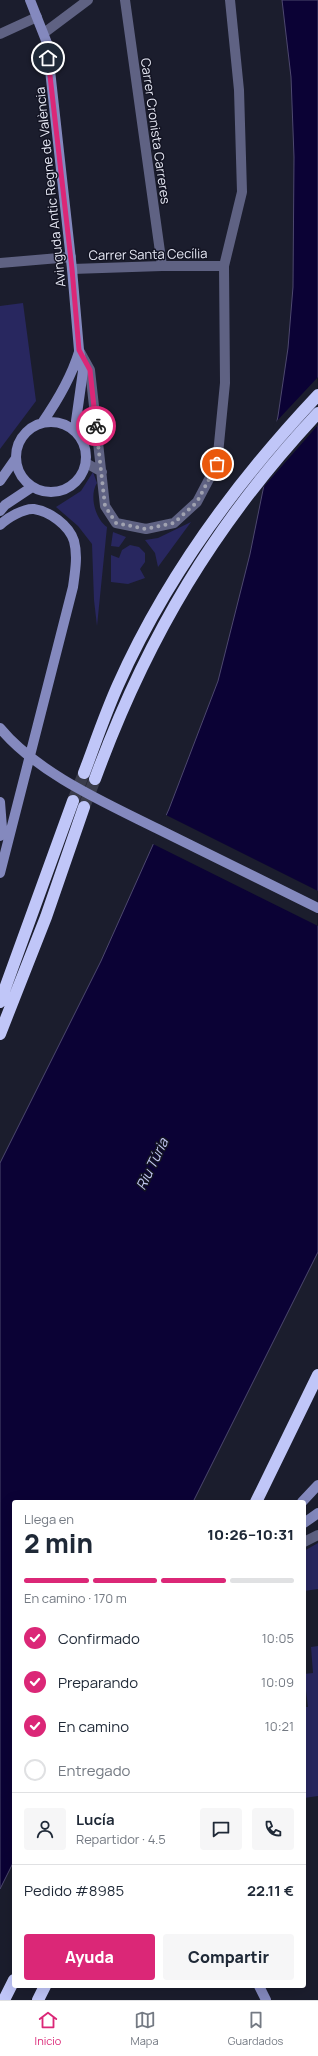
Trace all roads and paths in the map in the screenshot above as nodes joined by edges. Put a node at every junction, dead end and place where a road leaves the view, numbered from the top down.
1 (30, 0) edge
2 (88, 0) edge
3 (125, 0) edge
4 (230, 0) edge
5 (37, 17) junction
6 (44, 33) junction
7 (0, 34) edge
8 (71, 257) junction
9 (0, 263) edge
10 (162, 266) junction
11 (224, 266) junction
12 (72, 269) junction
13 (79, 350) junction
14 (318, 395) edge
15 (318, 413) edge
16 (42, 423) junction
17 (79, 436) junction
18 (16, 458) junction
19 (86, 463) junction
20 (102, 472) junction
21 (1, 478) edge
22 (32, 487) junction
23 (0, 511) edge
24 (0, 525) edge
25 (3, 732) edge
26 (84, 773) tunnel mouth
27 (95, 779) tunnel mouth
28 (0, 802) edge
29 (0, 836) edge
30 (0, 873) edge
31 (318, 908) edge
32 (0, 1002) edge
33 (0, 1034) edge
34 (318, 1375) edge
35 (318, 1485) edge
36 (257, 1500) edge
37 (304, 1500) edge
38 (318, 1513) edge
39 (306, 1522) edge
40 (318, 1535) edge
41 (306, 1541) edge
42 (12, 1984) edge
43 (44, 1988) edge
44 (260, 1988) edge
45 (263, 1988) edge
46 (4, 2000) edge
47 (38, 2000) edge
48 (266, 2000) edge

1 - 5 main road, Avinguda Antic Regne de València
2 - 6 street
3 - 10 street, Carrer Cronista Carreres
4 - 11 street
5 - 6 main road, Avinguda Antic Regne de València
5 - 7 street
6 - 8 main road, Avinguda Antic Regne de València
8 - 9 street, Carrer Santa Cecília
8 - 12 main road, Avinguda Antic Regne de València
10 - 11 street, Carrer Santa Cecília
10 - 12 street, Carrer Santa Cecília
11 - 20 street, Avinguda Antic Regne de València
12 - 13 main road, Avinguda Antic Regne de València
13 - 16 main road, Avinguda Antic Regne de València
13 - 17 main road, Avinguda Antic Regne de València
13 - 20 street, Avinguda Antic Regne de València
14 - 26 highway
15 - 27 highway
16 - 17 main road
16 - 18 main road
17 - 19 main road
18 - 21 main road
18 - 22 main road
19 - 20 street
19 - 22 main road
22 - 23 main road
24 - 30 main road
25 - 31 main road
28 - 29 main road
32 - 33 highway
34 - 36 highway
35 - 37 main road
38 - 39 main road
40 - 41 street
42 - 46 highway
43 - 47 highway
44 - 48 main road
45 - 48 main road

